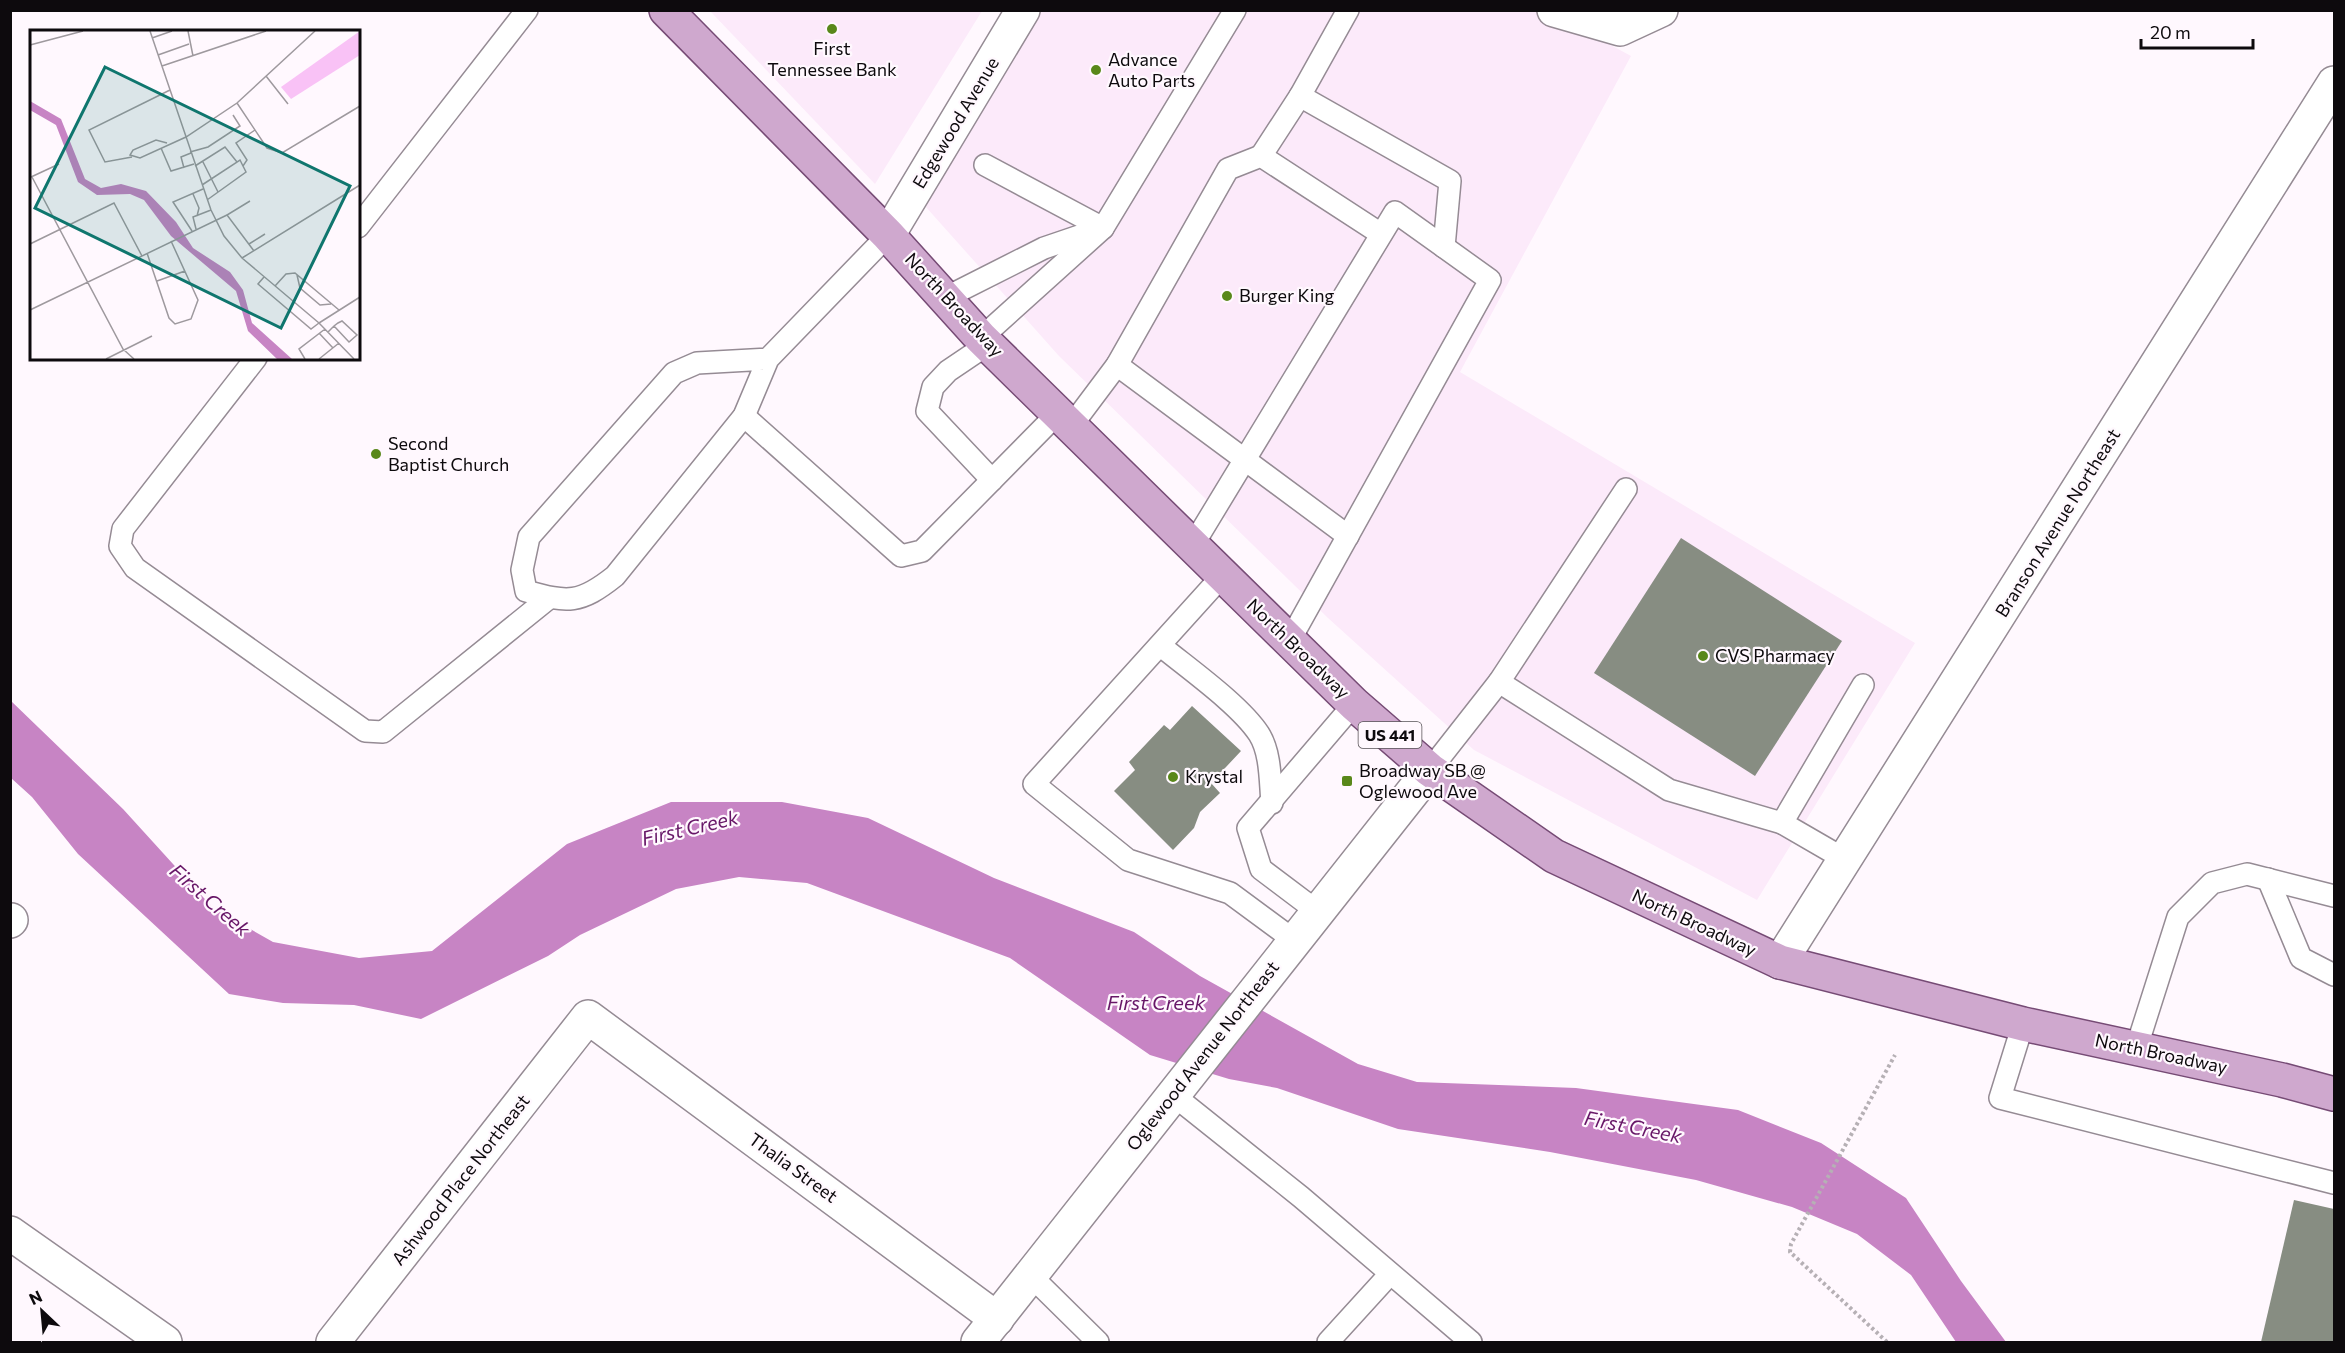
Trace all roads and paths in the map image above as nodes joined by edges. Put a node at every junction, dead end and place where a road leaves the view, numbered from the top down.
1 (527, 10) edge
2 (666, 10) edge
3 (1023, 10) edge
4 (1235, 10) edge
5 (1348, 10) edge
6 (1554, 10) edge
7 (1661, 10) edge
8 (2334, 83) edge
9 (1300, 96) junction
10 (1261, 156) junction
11 (985, 165) dead end
12 (360, 224) edge
13 (1103, 228) junction
14 (1381, 234) junction
15 (888, 235) junction
16 (1444, 247) junction
17 (945, 298) junction
18 (985, 341) junction
19 (768, 359) junction
20 (254, 360) edge
21 (1117, 365) junction
22 (744, 416) junction
23 (1066, 419) junction
24 (1246, 458) junction
25 (992, 480) junction
26 (1626, 489) dead end
27 (1348, 536) junction
28 (1193, 545) junction
29 (1224, 576) junction
30 (549, 598) junction
31 (1290, 640) junction
32 (1161, 646) junction
33 (1499, 682) junction
34 (1863, 685) dead end
35 (1354, 704) junction
36 (1430, 770) junction
37 (1272, 803) junction
38 (1782, 823) junction
39 (1846, 860) junction
40 (2268, 879) junction
41 (2334, 896) edge
42 (1318, 912) junction
43 (1294, 941) junction
44 (1780, 962) junction
45 (2334, 975) edge
46 (588, 1017) joint
47 (2023, 1024) junction
48 (2136, 1049) junction
49 (1895, 1055) dead end
50 (1179, 1086) junction
51 (2334, 1094) edge
52 (2334, 1183) edge
53 (10, 1233) edge
54 (1390, 1274) junction
55 (1032, 1276) junction
56 (988, 1330) edge
57 (165, 1342) edge
58 (333, 1342) edge
59 (1098, 1342) edge
60 (1328, 1342) edge
61 (1471, 1342) edge
62 (1887, 1342) edge

1 - 12 lane
2 - 15 main road, North Broadway / US 441
3 - 15 street, Edgewood Avenue
4 - 13 lane
5 - 9 lane
6 - 7 street
8 - 39 street, Branson Avenue Northeast
9 - 10 lane
9 - 16 lane
10 - 14 lane
10 - 21 lane
11 - 13 lane
13 - 17 lane
13 - 18 lane
14 - 16 lane
14 - 24 lane
15 - 17 main road, North Broadway / US 441
15 - 19 lane
16 - 27 lane
17 - 18 main road, North Broadway / US 441
18 - 23 main road, North Broadway / US 441
18 - 25 lane
19 - 22 lane
19 - 30 lane
20 - 30 lane
21 - 23 lane
21 - 24 lane
22 - 25 lane
22 - 30 lane
23 - 25 lane
23 - 28 main road, North Broadway / US 441
24 - 27 lane
24 - 28 lane
26 - 33 lane
27 - 31 lane
28 - 29 main road, North Broadway / US 441
29 - 31 main road, North Broadway / US 441
29 - 32 lane
31 - 35 main road, North Broadway / US 441
32 - 37 lane
32 - 43 lane
33 - 36 lane
33 - 38 lane
34 - 38 lane
35 - 36 main road, North Broadway / US 441
35 - 37 lane
36 - 42 street, Oglewood Avenue Northeast
36 - 44 main road, North Broadway / US 441
37 - 42 lane
38 - 39 lane
39 - 44 street, Branson Avenue Northeast
40 - 41 lane
40 - 45 lane
40 - 48 lane
42 - 43 street, Oglewood Avenue Northeast
43 - 50 street, Oglewood Avenue Northeast
44 - 47 main road, North Broadway / US 441
46 - 56 street, Thalia Street
46 - 58 street, Ashwood Place Northeast
47 - 48 main road, North Broadway / US 441
47 - 52 lane
48 - 51 main road, North Broadway / US 441
49 - 62 path
50 - 54 lane
50 - 55 street, Oglewood Avenue Northeast
53 - 57 street
54 - 60 lane
54 - 61 lane
55 - 56 street, Oglewood Avenue Northeast
55 - 59 lane

